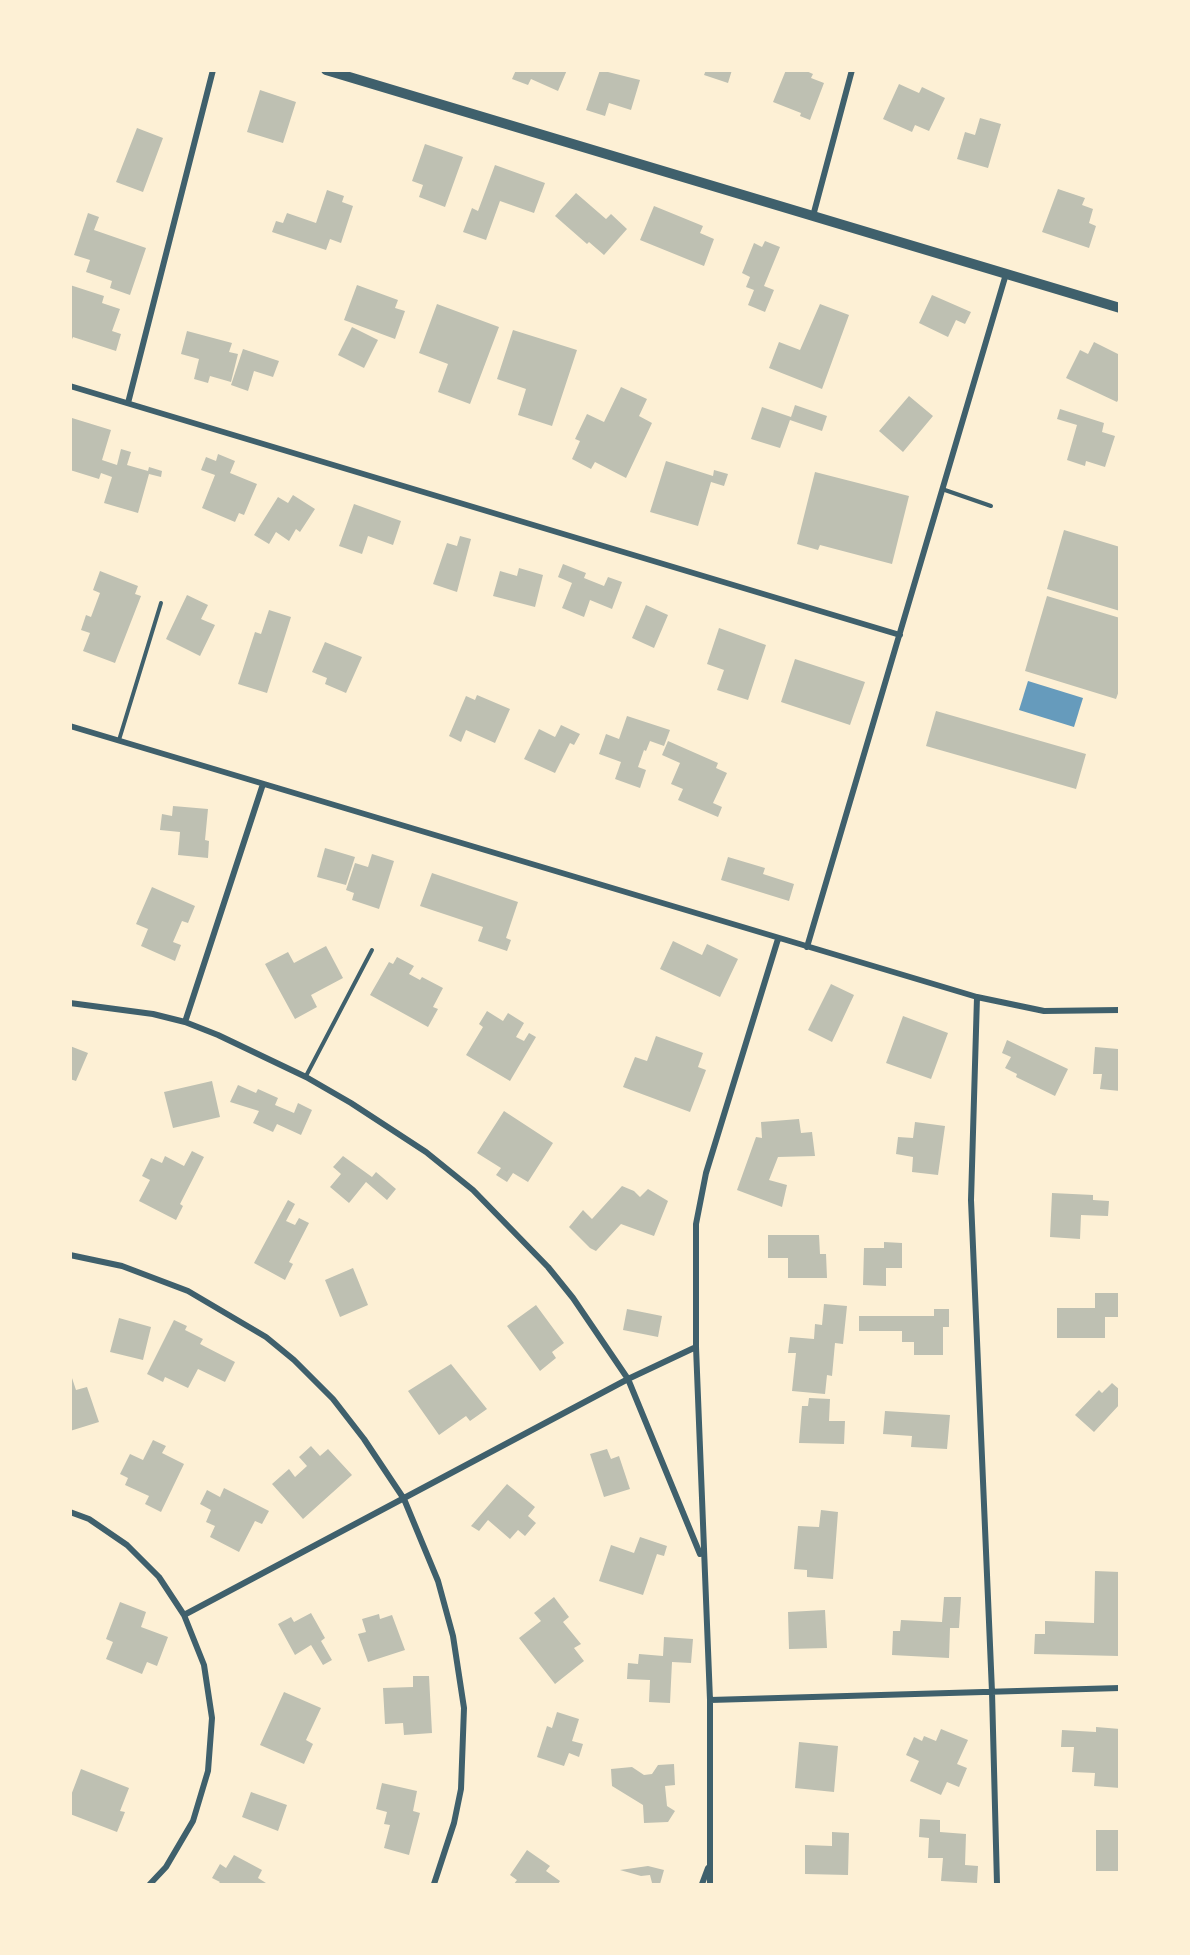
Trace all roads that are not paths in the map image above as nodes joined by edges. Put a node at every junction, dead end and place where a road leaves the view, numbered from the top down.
1 (213, 70) edge
2 (326, 70) edge
3 (852, 70) edge
4 (813, 216) junction
5 (1006, 274) junction
6 (1119, 308) edge
7 (70, 386) edge
8 (129, 403) junction
9 (942, 489) junction
10 (991, 506) dead end
11 (161, 603) dead end
12 (900, 635) junction
13 (70, 726) edge
14 (119, 741) junction
15 (263, 784) junction
16 (778, 939) junction
17 (807, 947) junction
18 (372, 950) dead end
19 (977, 997) junction
20 (70, 1003) edge
21 (1119, 1010) edge
22 (185, 1022) junction
23 (306, 1077) junction
24 (70, 1255) edge
25 (696, 1347) junction
26 (628, 1379) junction
27 (405, 1499) junction
28 (70, 1512) edge
29 (703, 1560) junction
30 (184, 1616) junction
31 (1119, 1688) edge
32 (992, 1692) junction
33 (710, 1700) junction
34 (710, 1864) junction
35 (150, 1884) edge
36 (434, 1884) edge
37 (702, 1884) edge
38 (710, 1884) edge
39 (997, 1884) edge

1 - 8 street
2 - 4 street
3 - 4 street
4 - 5 street
5 - 6 street
5 - 9 street
7 - 8 street
8 - 12 street
9 - 10 lane
9 - 12 street
11 - 14 lane
12 - 17 street
13 - 14 street
14 - 15 street
15 - 16 street
15 - 22 street
16 - 17 street
16 - 25 street
17 - 19 street
18 - 23 lane
19 - 21 street
19 - 32 street
20 - 22 street
22 - 23 street
23 - 26 street
24 - 27 street
25 - 26 street
25 - 29 street
26 - 27 street
26 - 29 street
27 - 30 street
27 - 36 street
28 - 30 street
29 - 33 street
30 - 35 street
31 - 32 street
32 - 33 street
32 - 39 street
33 - 34 street
34 - 37 street
34 - 38 street

